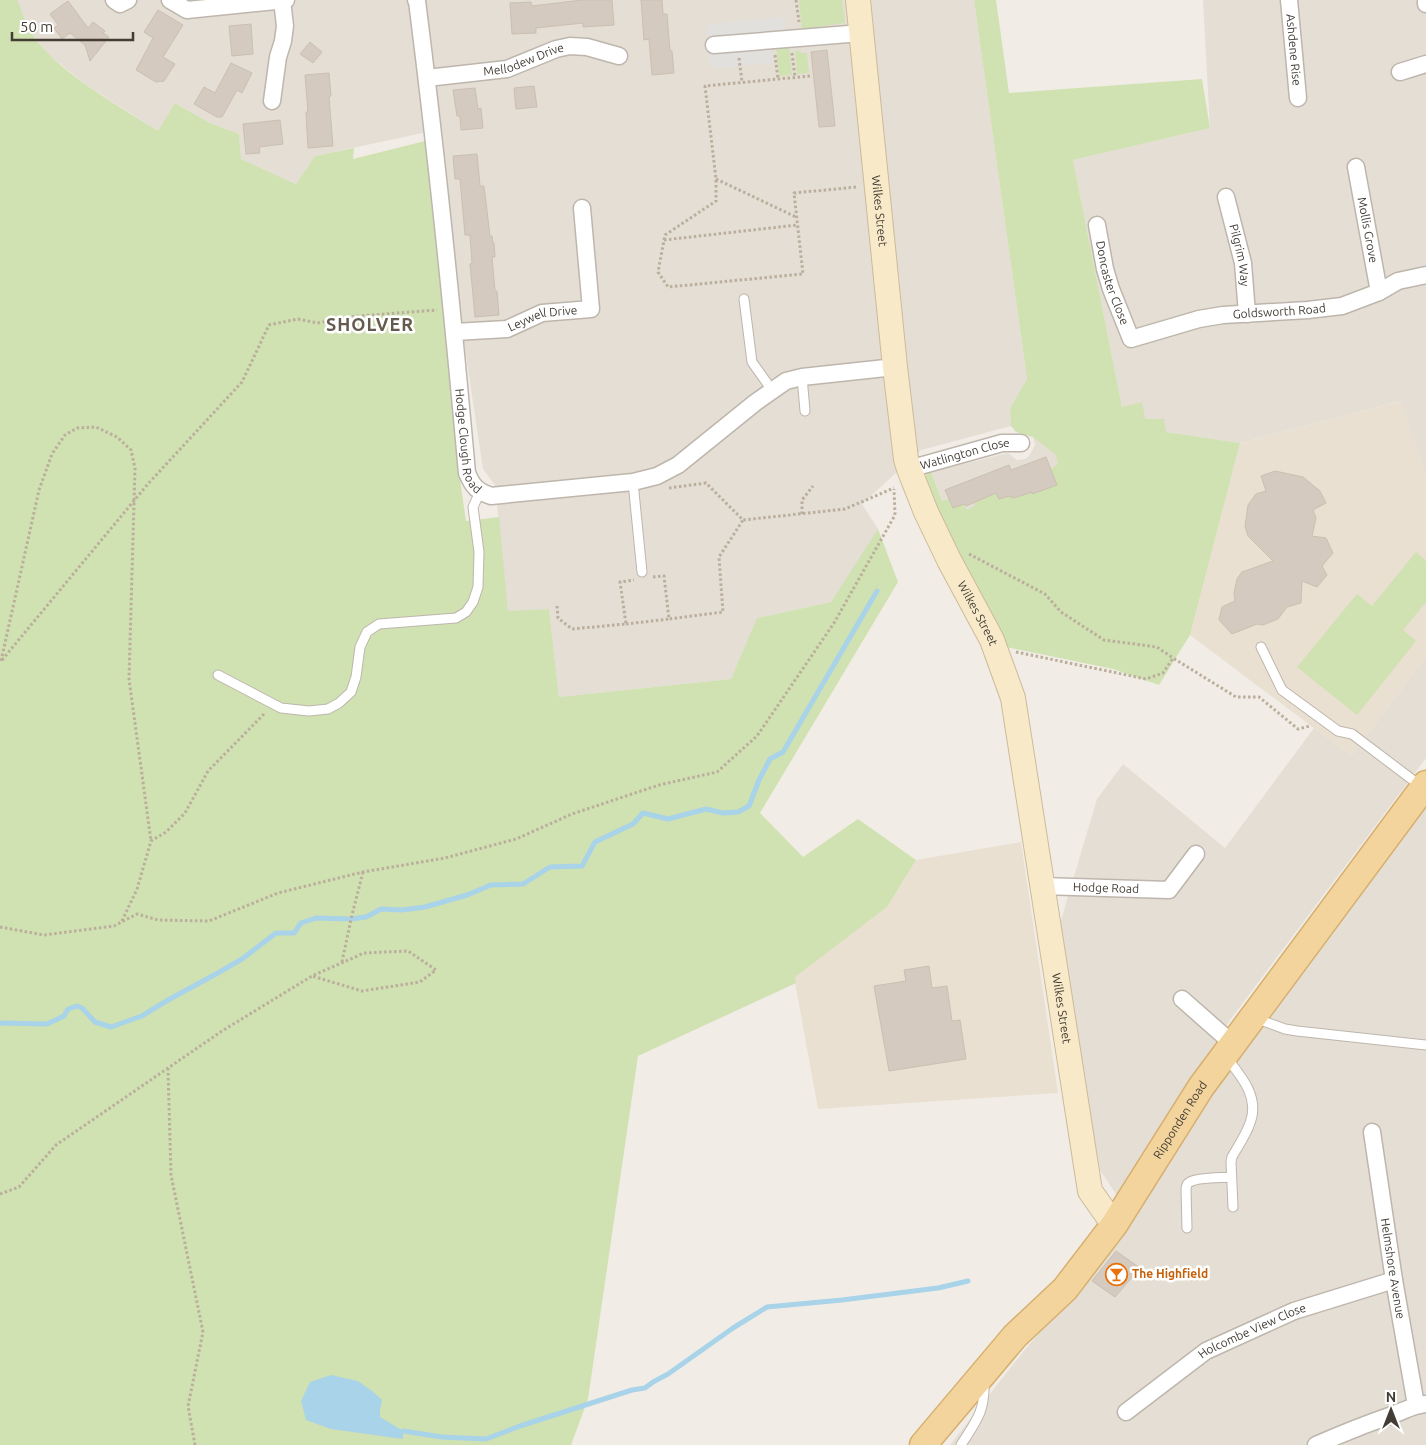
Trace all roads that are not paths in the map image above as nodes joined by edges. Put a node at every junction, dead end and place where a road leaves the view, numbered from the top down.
1 (114, 0) edge
2 (128, 0) edge
3 (170, 0) edge
4 (284, 0) edge
5 (416, 0) edge
6 (858, 0) edge
7 (1289, 0) edge
8 (861, 33) junction
9 (714, 45) dead end
10 (619, 56) dead end
11 (1426, 64) edge
12 (1400, 72) dead end
13 (427, 78) junction
14 (1298, 98) dead end
15 (272, 100) dead end
16 (1356, 167) dead end
17 (1226, 197) dead end
18 (582, 208) dead end
19 (1097, 225) dead end
20 (1426, 275) edge
21 (1379, 292) junction
22 (744, 299) dead end
23 (1247, 314) junction
24 (455, 332) junction
25 (1131, 339) joint
26 (895, 367) junction
27 (802, 377) junction
28 (772, 390) junction
29 (805, 412) dead end
30 (1022, 443) dead end
31 (909, 469) junction
32 (632, 482) junction
33 (480, 492) junction
34 (646, 575) road end
35 (1261, 647) dead end
36 (218, 675) dead end
37 (1425, 786) edge
38 (1196, 854) dead end
39 (1042, 886) junction
40 (1182, 999) dead end
41 (1253, 1017) junction
42 (1426, 1045) edge
43 (1229, 1049) junction
44 (1372, 1132) dead end
45 (1231, 1177) junction
46 (1232, 1207) dead end
47 (1114, 1225) junction
48 (1187, 1228) dead end
49 (1394, 1280) junction
50 (983, 1372) junction
51 (1421, 1404) edge
52 (1126, 1412) dead end
53 (923, 1445) edge
54 (961, 1445) edge
55 (1316, 1445) edge

1 - 2 street
3 - 4 street
4 - 15 street
5 - 13 street, Hodge Clough Road
6 - 8 street, Wilkes Street
7 - 14 street, Ashdene Rise
8 - 9 street
8 - 26 street, Wilkes Street
10 - 13 street, Mellodew Drive
11 - 12 street
13 - 24 street, Hodge Clough Road
16 - 21 street, Mollis Grove
17 - 23 street, Pilgrim Way
18 - 24 street, Leywell Drive
19 - 25 street, Doncaster Close
20 - 21 street, Goldsworth Road
21 - 23 street, Goldsworth Road
22 - 28 lane
23 - 25 street, Goldsworth Road
24 - 33 street, Hodge Clough Road
26 - 27 street, Hodge Clough Road
26 - 31 street, Wilkes Street
27 - 28 street, Hodge Clough Road
27 - 29 lane
28 - 32 street, Hodge Clough Road
30 - 31 street, Watlington Close
31 - 39 street, Wilkes Street
32 - 33 street, Hodge Clough Road
32 - 34 lane
33 - 36 lane
35 - 37 lane
37 - 41 main road, Ripponden Road
38 - 39 street, Hodge Road
39 - 47 street, Wilkes Street
40 - 43 street
41 - 42 lane
41 - 43 main road, Ripponden Road
43 - 45 lane
43 - 47 main road, Ripponden Road
44 - 49 street, Helmshore Avenue
45 - 46 lane
45 - 48 lane
47 - 50 main road, Ripponden Road
49 - 51 street, Helmshore Avenue
49 - 52 street, Holcombe View Close
50 - 53 main road, Ripponden Road
50 - 54 lane
51 - 55 street

